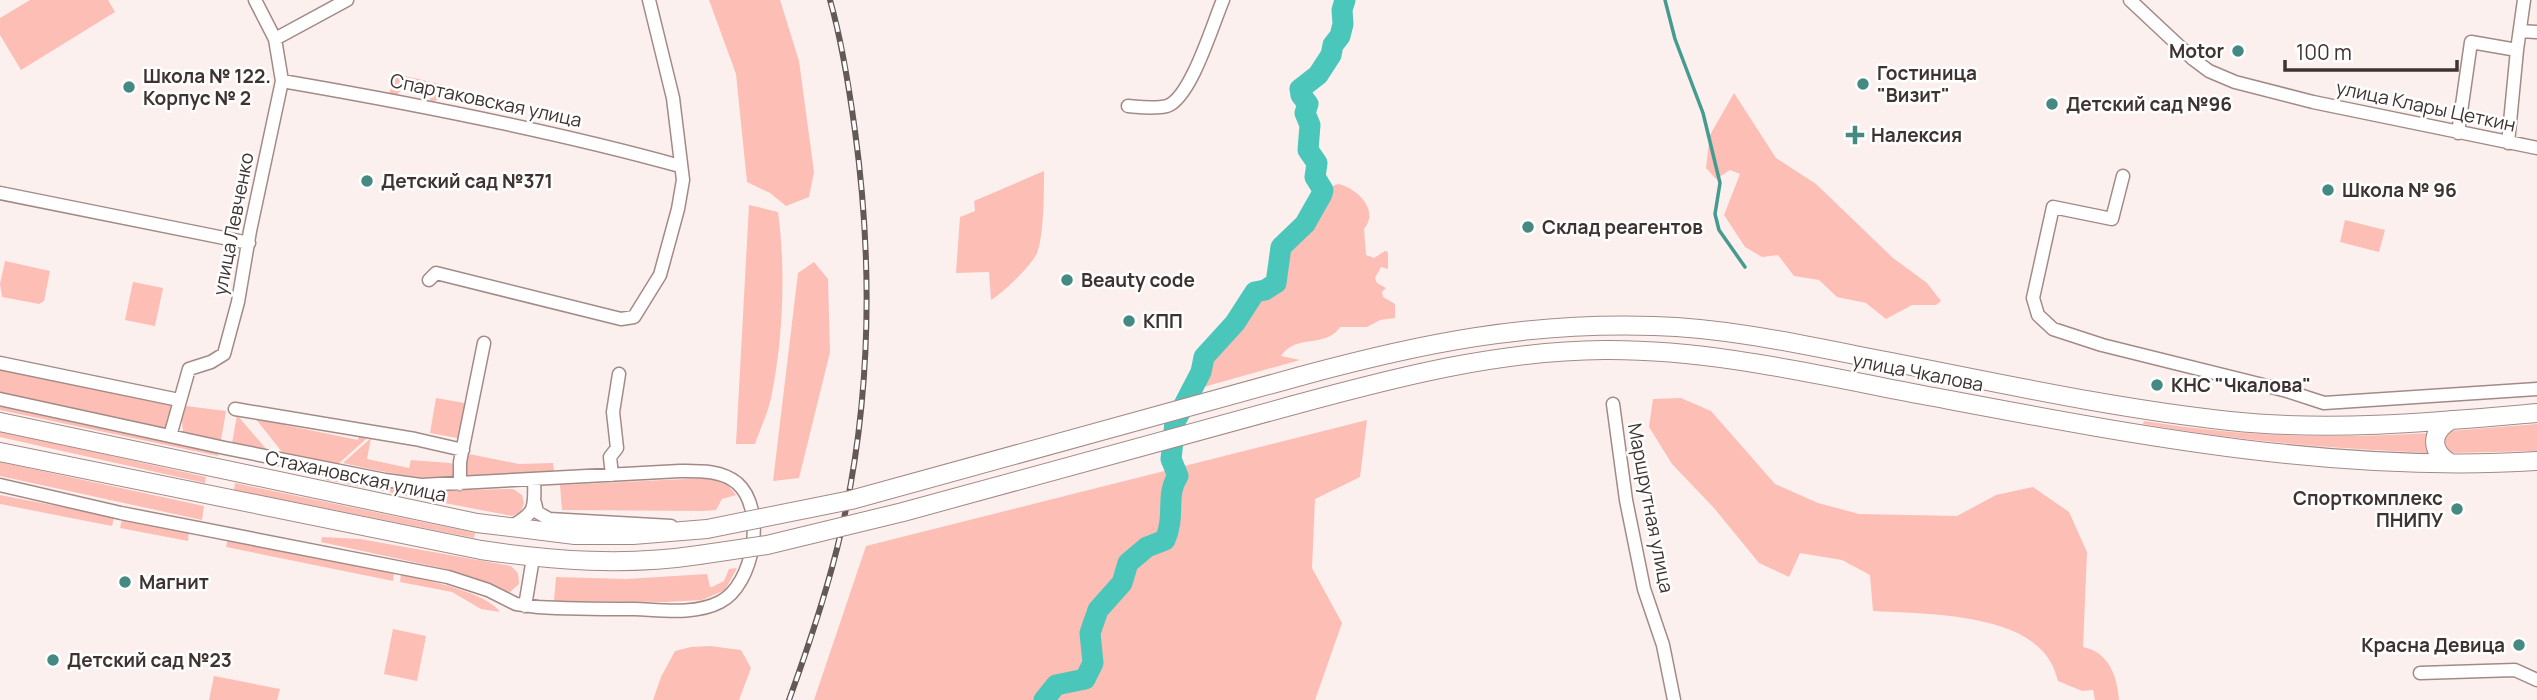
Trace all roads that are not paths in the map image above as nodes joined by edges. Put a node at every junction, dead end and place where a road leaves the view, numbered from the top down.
1 (255, 0) edge
2 (347, 0) edge
3 (649, 0) edge
4 (1223, 0) edge
5 (2130, 0) edge
6 (2524, 0) edge
7 (2519, 31) junction
8 (2536, 32) edge
9 (275, 39) junction
10 (2517, 50) junction
11 (282, 80) junction
12 (1128, 106) dead end
13 (2458, 133) junction
14 (2508, 143) junction
15 (2537, 148) edge
16 (681, 166) junction
17 (2123, 176) dead end
18 (0, 192) edge
19 (249, 243) junction
20 (429, 280) dead end
21 (484, 343) dead end
22 (0, 363) edge
23 (619, 374) dead end
24 (2537, 389) edge
25 (0, 399) edge
26 (179, 400) junction
27 (2323, 403) junction
28 (1613, 404) dead end
29 (235, 409) dead end
30 (2537, 413) edge
31 (2451, 420) junction
32 (0, 422) edge
33 (2307, 426) junction
34 (170, 436) junction
35 (463, 450) junction
36 (0, 452) edge
37 (2537, 461) edge
38 (2450, 463) junction
39 (612, 475) junction
40 (534, 479) junction
41 (460, 484) junction
42 (0, 485) edge
43 (534, 503) junction
44 (510, 527) junction
45 (707, 529) junction
46 (533, 558) junction
47 (525, 606) junction
48 (2420, 673) dead end
49 (2537, 680) edge
50 (1674, 700) edge

1 - 9 street, улица Левченко
2 - 9 street
3 - 16 street
4 - 12 street
5 - 13 street, улица Клары Цеткин
6 - 7 street
7 - 8 street
7 - 10 street
9 - 11 street, улица Левченко
10 - 13 street
10 - 14 street
11 - 16 street, Спартаковская улица
11 - 19 street, улица Левченко
13 - 14 street, улица Клары Цеткин
14 - 15 street, улица Клары Цеткин
16 - 20 street
17 - 27 street
18 - 19 street
19 - 26 street, улица Левченко
21 - 35 street
22 - 26 street
23 - 39 street
24 - 27 street
25 - 34 street
26 - 34 street, улица Левченко
27 - 33 street
28 - 50 street, Маршрутная улица
29 - 35 street
30 - 31 main road, улица Чкалова
31 - 33 main road, улица Чкалова
31 - 38 main road
32 - 44 main road, Стахановская улица
33 - 45 main road, улица Чкалова, bridge
34 - 41 street
35 - 41 street
36 - 46 main road
37 - 38 main road, улица Чкалова
38 - 46 main road, улица Чкалова, bridge
39 - 40 street
39 - 47 street
40 - 41 street
40 - 43 street
42 - 47 street
43 - 44 street
43 - 45 street
44 - 45 main road, Стахановская улица
46 - 47 street
48 - 49 street

